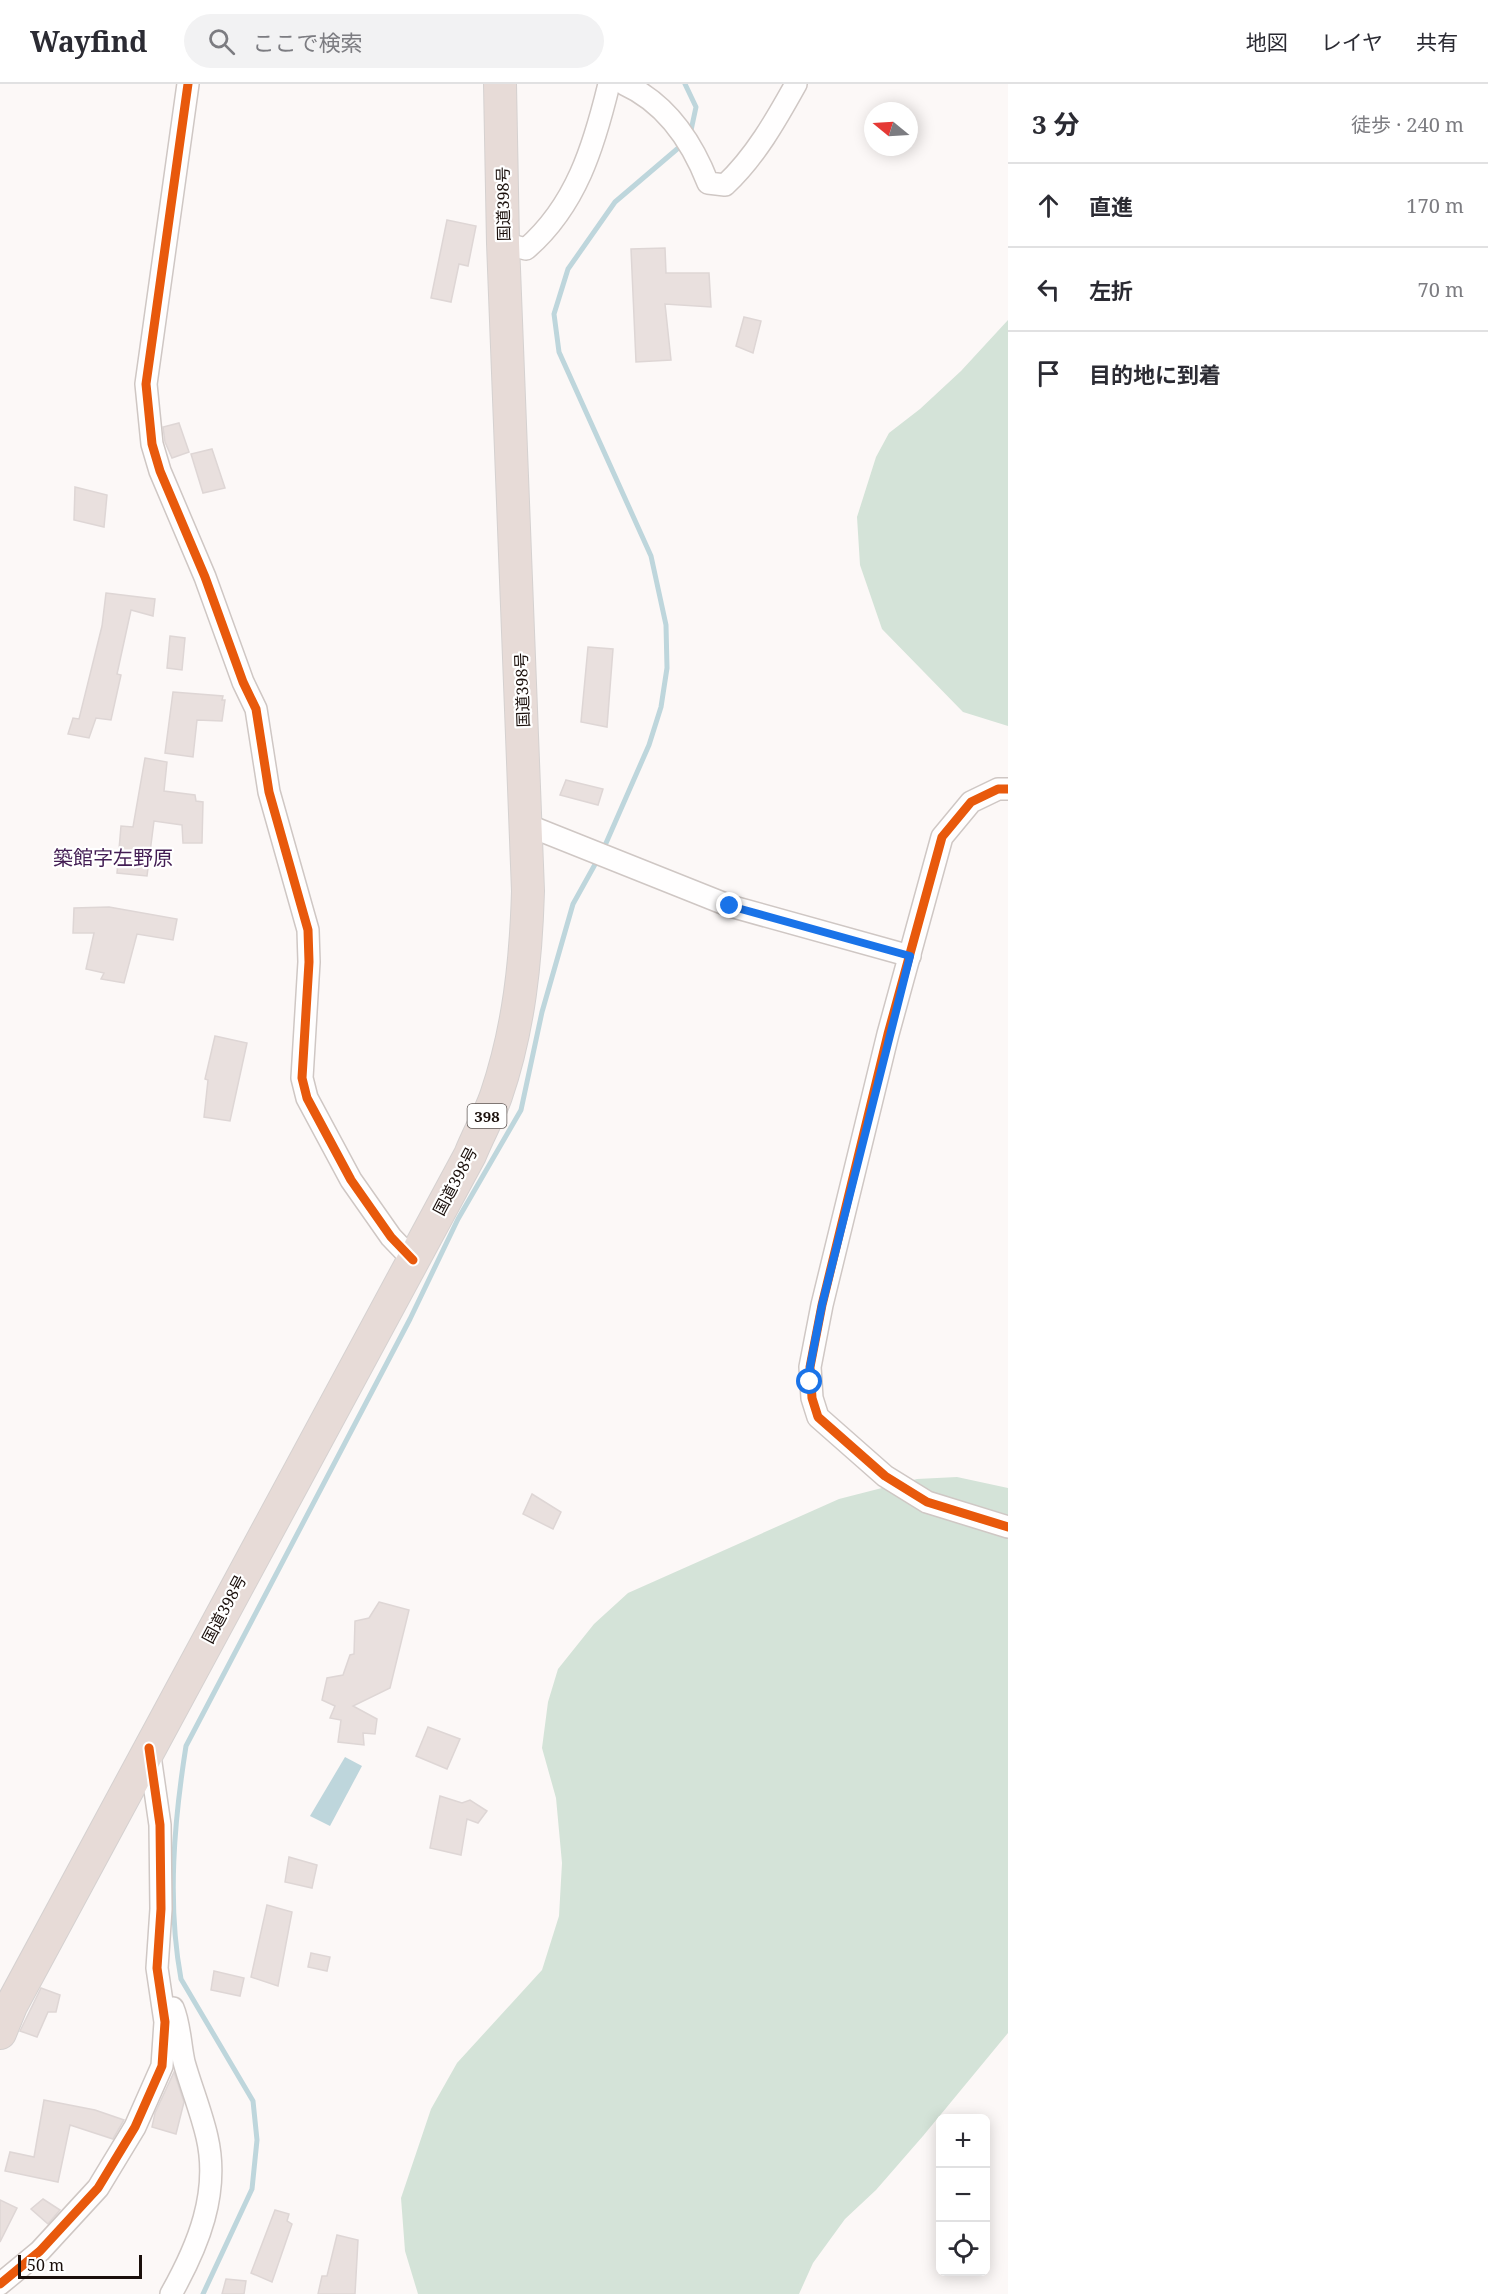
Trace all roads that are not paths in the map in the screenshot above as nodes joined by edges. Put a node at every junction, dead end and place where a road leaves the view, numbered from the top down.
1 (188, 84) edge
2 (500, 84) edge
3 (609, 84) edge
4 (624, 84) edge
5 (796, 84) edge
6 (503, 243) junction
7 (1008, 789) edge
8 (527, 825) junction
9 (910, 956) junction
10 (413, 1260) junction
11 (1008, 1527) edge
12 (149, 1748) junction
13 (157, 1968) junction
14 (0, 2033) edge
15 (0, 2284) edge
16 (171, 2294) edge

1 - 10 street
2 - 6 highway, 国道398号 / 398
3 - 6 street
4 - 5 street
6 - 8 highway, 国道398号 / 398
7 - 9 street
8 - 9 street
8 - 10 highway, 国道398号 / 398
9 - 11 street
10 - 12 highway, 国道398号 / 398
12 - 13 street
12 - 14 highway, 国道398号 / 398
13 - 15 street
13 - 16 street

